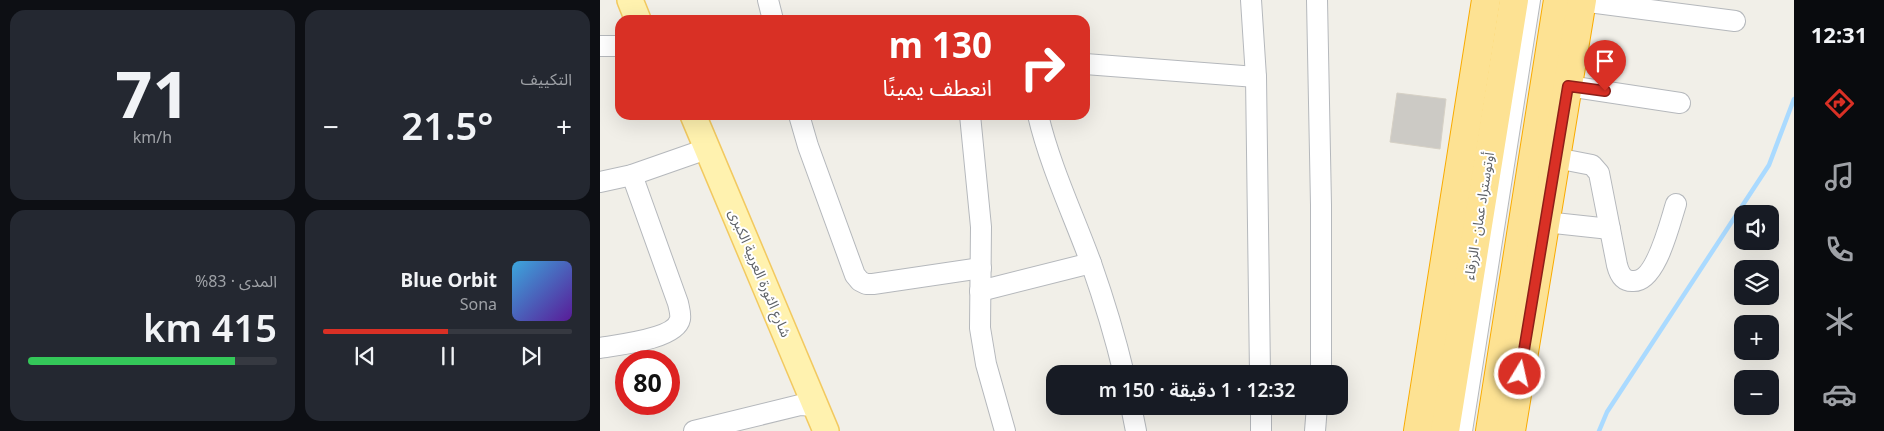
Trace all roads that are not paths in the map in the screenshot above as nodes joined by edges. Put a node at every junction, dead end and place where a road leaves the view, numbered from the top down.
1 (630, 0) edge
2 (645, 0) edge
3 (768, 0) edge
4 (1251, 0) edge
5 (1317, 0) edge
6 (1486, 0) edge
7 (1514, 0) edge
8 (1530, 0) edge
9 (1541, 0) edge
10 (1574, 0) edge
11 (636, 15) edge
12 (652, 15) edge
13 (772, 15) edge
14 (1735, 21) dead end
15 (600, 46) edge
16 (615, 46) edge
17 (1090, 64) edge
18 (1256, 77) junction
19 (1568, 86) junction
20 (1680, 102) dead end
21 (681, 120) edge
22 (695, 120) edge
23 (801, 120) edge
24 (970, 120) edge
25 (1039, 120) edge
26 (695, 153) junction
27 (1556, 158) junction
28 (632, 175) junction
29 (600, 182) edge
30 (1676, 204) dead end
31 (1545, 222) junction
32 (1610, 229) junction
33 (1091, 263) junction
34 (981, 268) junction
35 (980, 291) junction
36 (600, 348) edge
37 (1122, 365) edge
38 (1260, 365) edge
39 (1321, 365) edge
40 (808, 406) junction
41 (1132, 415) edge
42 (1261, 415) edge
43 (1316, 415) edge
44 (694, 431) edge
45 (810, 431) edge
46 (826, 431) edge
47 (1005, 431) edge
48 (1136, 431) edge
49 (1261, 431) edge
50 (1315, 431) edge
51 (1418, 431) edge
52 (1445, 431) edge
53 (1462, 431) edge
54 (1474, 431) edge
55 (1490, 431) edge
56 (1511, 431) edge

1 - 11 main road
2 - 12 main road
3 - 13 street
4 - 18 street
5 - 39 street
6 - 51 highway, أوتوستراد عمان - الزرقاء
7 - 52 highway, أوتوستراد عمان - الزرقاء
8 - 53 street
9 - 54 street
10 - 14 street
10 - 19 highway
10 - 55 highway
15 - 16 street
17 - 18 street
18 - 38 street
19 - 20 street
19 - 27 highway
21 - 26 main road, شارع الثورة العربية الكبرى
22 - 40 main road, شارع الثورة العربية الكبرى
23 - 34 street
24 - 34 street
25 - 33 street
26 - 28 street
26 - 40 main road, شارع الثورة العربية الكبرى
27 - 31 highway
27 - 32 street
28 - 29 street
28 - 36 street
30 - 32 street
31 - 32 street
31 - 56 highway
33 - 35 street
33 - 37 street
34 - 35 street
35 - 47 street
40 - 44 street
40 - 45 main road, شارع الثورة العربية الكبرى
40 - 46 main road, شارع الثورة العربية الكبرى
41 - 48 street
42 - 49 street
43 - 50 street

